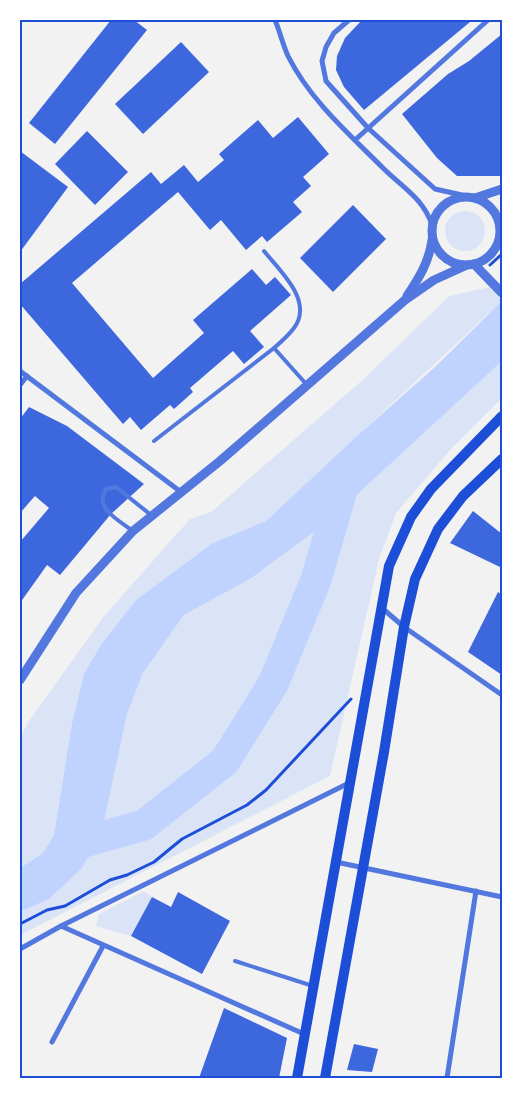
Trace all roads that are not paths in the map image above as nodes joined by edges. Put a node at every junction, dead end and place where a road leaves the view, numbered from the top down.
1 (275, 20) edge
2 (348, 20) edge
3 (488, 20) edge
4 (368, 128) junction
5 (355, 140) junction
6 (502, 189) edge
7 (473, 197) junction
8 (432, 224) junction
9 (501, 227) edge
10 (432, 238) junction
11 (264, 251) dead end
12 (473, 266) junction
13 (502, 293) edge
14 (405, 300) junction
15 (274, 348) junction
16 (20, 371) edge
17 (27, 376) junction
18 (20, 385) edge
19 (307, 385) junction
20 (502, 416) edge
21 (154, 441) dead end
22 (502, 459) edge
23 (181, 492) junction
24 (151, 515) junction
25 (133, 531) junction
26 (382, 607) junction
27 (404, 627) junction
28 (20, 680) edge
29 (502, 695) edge
30 (349, 783) junction
31 (336, 862) junction
32 (363, 868) junction
33 (476, 891) junction
34 (502, 896) edge
35 (62, 926) junction
36 (103, 946) junction
37 (20, 949) edge
38 (235, 961) dead end
39 (313, 986) junction
40 (304, 1034) junction
41 (52, 1042) dead end
42 (298, 1078) edge
43 (325, 1078) edge
44 (448, 1078) edge

1 - 5 street
2 - 4 street
3 - 4 street
4 - 5 street
4 - 7 street
5 - 8 street
6 - 7 street
7 - 8 street
7 - 9 street
8 - 10 street
9 - 12 street
10 - 12 street
10 - 14 street
11 - 15 lane
12 - 13 street
12 - 14 street
14 - 19 street
15 - 19 lane
15 - 21 lane
16 - 17 street
17 - 18 street
17 - 23 street
19 - 23 street
20 - 26 main road
22 - 27 main road
23 - 24 street
24 - 25 street
24 - 25 lane
25 - 28 street
26 - 27 street
26 - 30 main road
27 - 29 street
27 - 32 main road
30 - 31 main road
30 - 35 street
31 - 32 street
31 - 39 main road
32 - 33 street
32 - 43 main road
33 - 34 street
33 - 44 street
35 - 36 street
35 - 37 street
36 - 40 street
36 - 41 street
38 - 39 lane
39 - 40 main road
40 - 42 main road

